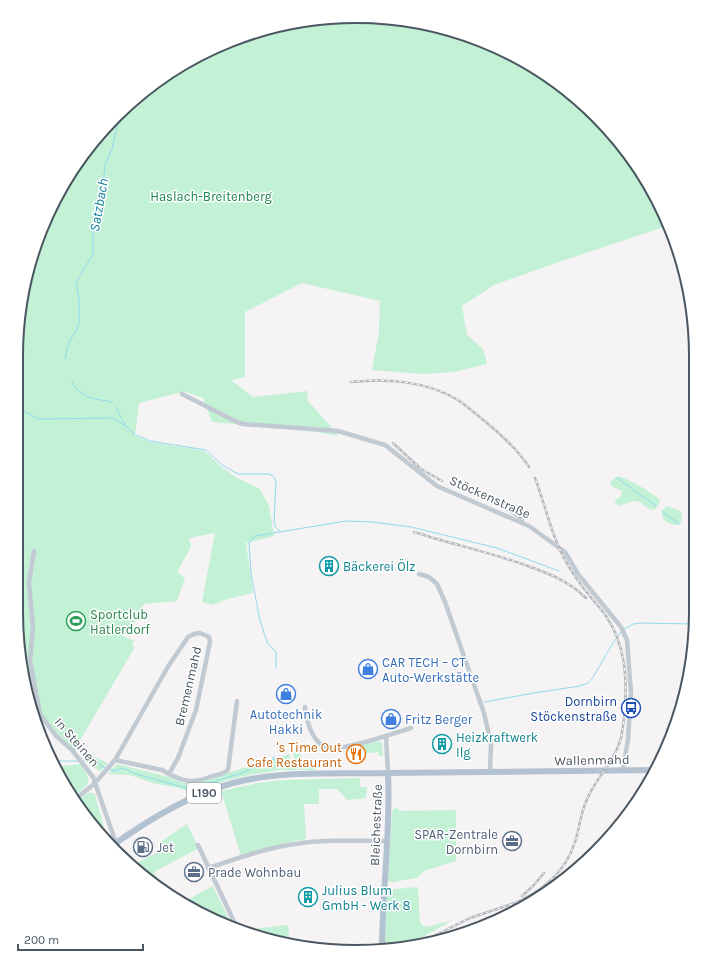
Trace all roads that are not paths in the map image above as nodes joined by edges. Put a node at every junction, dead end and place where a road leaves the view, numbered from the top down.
1 (182, 394) dead end
2 (34, 551) dead end
3 (419, 574) dead end
4 (237, 701) dead end
5 (305, 707) dead end
6 (411, 728) dead end
7 (386, 736) junction
8 (115, 760) junction
9 (623, 770) junction
10 (649, 770) edge
11 (490, 772) junction
12 (388, 773) junction
13 (169, 774) junction
14 (95, 783) junction
15 (79, 797) edge
16 (112, 838) edge
17 (387, 840) junction
18 (116, 842) edge
19 (198, 845) dead end
20 (208, 868) junction
21 (234, 922) edge
22 (382, 944) edge

1 - 9 street, Stöckenstraße
2 - 14 street, In Steinen
3 - 11 street
4 - 13 street
5 - 7 street
6 - 7 street
7 - 12 street
8 - 13 street
8 - 13 street, Bremenmahd
8 - 14 street, Bremenmahd
9 - 10 main road, Wallenmahd / L190
9 - 11 main road, Wallenmahd / L190
11 - 12 main road, Wallenmahd / L190
12 - 17 main road, Bleichestraße
12 - 18 main road, Wallenmahd / L190
14 - 15 street, Bremenmahd
14 - 16 street, In Steinen
17 - 20 street
17 - 22 main road, Bleichestraße
19 - 20 street
20 - 21 street

